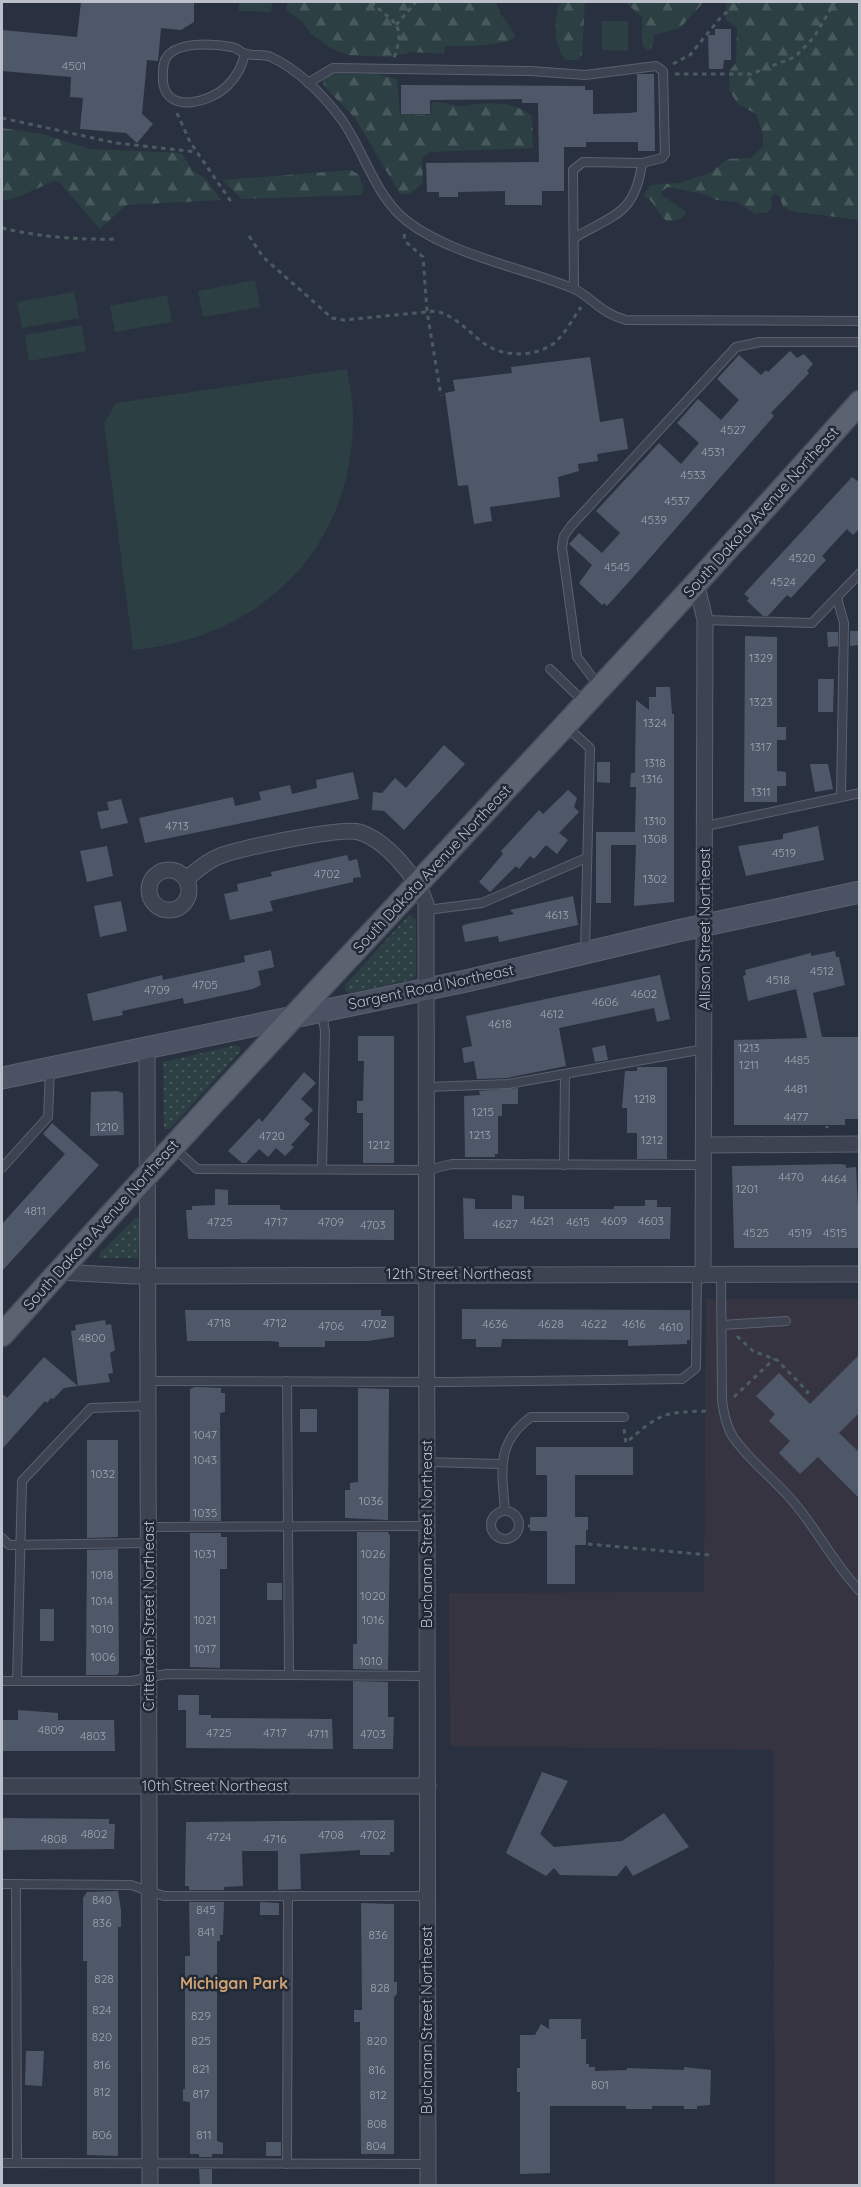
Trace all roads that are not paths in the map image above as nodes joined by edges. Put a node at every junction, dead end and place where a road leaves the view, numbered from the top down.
1 (245, 54) junction
2 (308, 83) junction
3 (642, 163) junction
4 (574, 238) junction
5 (574, 289) junction
6 (860, 321) edge
7 (860, 342) edge
8 (860, 402) edge
9 (860, 573) edge
10 (697, 586) junction
11 (837, 598) junction
12 (705, 620) junction
13 (550, 669) dead end
14 (593, 696) junction
15 (566, 726) junction
16 (860, 793) edge
17 (841, 797) junction
18 (706, 826) junction
19 (586, 858) junction
20 (186, 879) dead end
21 (418, 884) junction
22 (860, 892) edge
23 (427, 910) junction
24 (705, 925) junction
25 (585, 952) junction
26 (427, 989) junction
27 (322, 1010) junction
28 (295, 1015) junction
29 (147, 1047) junction
30 (704, 1049) junction
31 (50, 1068) junction
32 (565, 1074) junction
33 (2, 1078) edge
34 (427, 1087) junction
35 (860, 1144) edge
36 (704, 1145) junction
37 (173, 1147) junction
38 (564, 1165) junction
39 (704, 1165) junction
40 (2, 1168) edge
41 (322, 1169) junction
42 (427, 1170) junction
43 (148, 1174) junction
44 (58, 1272) junction
45 (700, 1274) junction
46 (721, 1274) junction
47 (860, 1274) edge
48 (148, 1275) junction
49 (427, 1275) junction
50 (786, 1321) dead end
51 (722, 1325) junction
52 (2, 1335) edge
53 (148, 1380) junction
54 (287, 1380) junction
55 (426, 1381) junction
56 (148, 1406) junction
57 (624, 1417) road end
58 (427, 1462) junction
59 (501, 1464) junction
60 (505, 1511) junction
61 (288, 1526) junction
62 (427, 1526) junction
63 (148, 1527) junction
64 (2, 1538) edge
65 (149, 1543) junction
66 (19, 1545) junction
67 (860, 1591) edge
68 (289, 1674) junction
69 (427, 1676) junction
70 (148, 1678) junction
71 (2, 1682) edge
72 (17, 1682) junction
73 (2, 1786) edge
74 (149, 1786) junction
75 (428, 1786) junction
76 (2, 1884) edge
77 (16, 1884) junction
78 (149, 1892) junction
79 (427, 1896) junction
80 (288, 1897) junction
81 (2, 2163) edge
82 (17, 2163) junction
83 (150, 2164) junction
84 (287, 2164) junction
85 (428, 2164) junction
86 (150, 2186) edge
87 (428, 2186) edge

1 - 1 lane
1 - 2 lane
2 - 3 lane
2 - 5 lane
3 - 4 lane
3 - 4 lane
4 - 5 lane
5 - 6 lane
7 - 14 lane
8 - 10 main road, South Dakota Avenue Northeast
9 - 11 lane
10 - 12 street, Allison Street Northeast
10 - 14 main road, South Dakota Avenue Northeast
11 - 12 lane
11 - 17 lane
12 - 18 street, Allison Street Northeast
13 - 14 lane
14 - 15 main road, South Dakota Avenue Northeast
15 - 19 lane
15 - 21 main road, South Dakota Avenue Northeast
16 - 17 lane
17 - 18 lane
18 - 24 street, Allison Street Northeast
19 - 23 lane
19 - 25 lane
20 - 21 street
21 - 23 street, Buchanan Street Northeast
21 - 28 main road, South Dakota Avenue Northeast
22 - 24 main road, Sargent Road Northeast
23 - 26 street, Buchanan Street Northeast
24 - 25 main road, Sargent Road Northeast
24 - 30 street, Allison Street Northeast
25 - 26 main road, Sargent Road Northeast
26 - 27 main road, Sargent Road Northeast
26 - 34 street, Buchanan Street Northeast
27 - 28 main road, Sargent Road Northeast
27 - 41 lane
28 - 29 main road, Sargent Road Northeast
28 - 37 main road, South Dakota Avenue Northeast
29 - 31 main road, Sargent Road Northeast
29 - 43 street, Crittenden Street Northeast
30 - 32 lane
30 - 36 street, Allison Street Northeast
31 - 33 main road, Sargent Road Northeast
31 - 40 lane
32 - 34 lane
32 - 38 lane
34 - 42 street, Buchanan Street Northeast
35 - 36 street
36 - 39 street, Allison Street Northeast
37 - 41 lane
37 - 43 main road, South Dakota Avenue Northeast
38 - 39 lane
38 - 42 lane
39 - 45 street, Allison Street Northeast
41 - 42 lane
42 - 49 street, Buchanan Street Northeast
43 - 44 main road, South Dakota Avenue Northeast
43 - 48 street, Crittenden Street Northeast
44 - 48 street, 12th Street Northeast
44 - 52 main road, South Dakota Avenue Northeast
45 - 46 street, 12th Street Northeast
45 - 49 street, 12th Street Northeast
45 - 55 lane
46 - 47 street, 12th Street Northeast
46 - 51 lane
48 - 49 street, 12th Street Northeast
48 - 53 street, Crittenden Street Northeast
49 - 55 street, Buchanan Street Northeast
50 - 51 lane
51 - 67 lane
53 - 54 lane
53 - 56 street, Crittenden Street Northeast
54 - 55 lane
54 - 61 lane
55 - 58 street, Buchanan Street Northeast
56 - 63 street, Crittenden Street Northeast
56 - 66 lane
57 - 59 lane
58 - 59 lane
58 - 62 street, Buchanan Street Northeast
59 - 60 lane
60 - 60 lane
61 - 62 lane
61 - 63 lane
61 - 68 lane
62 - 69 street, Buchanan Street Northeast
63 - 65 street, Crittenden Street Northeast
64 - 66 lane
65 - 66 lane
65 - 70 street, Crittenden Street Northeast
66 - 72 lane
68 - 69 lane
68 - 70 lane
69 - 75 street, Buchanan Street Northeast
70 - 72 lane
70 - 74 street, Crittenden Street Northeast
71 - 72 lane
73 - 74 street, 10th Street Northeast
74 - 75 street, 10th Street Northeast
74 - 78 street, Crittenden Street Northeast
75 - 79 street, Buchanan Street Northeast
76 - 77 lane
77 - 78 lane
77 - 82 lane
78 - 80 lane
78 - 83 street, Crittenden Street Northeast
79 - 80 lane
79 - 85 street, Buchanan Street Northeast
80 - 84 lane
81 - 82 lane
82 - 83 lane
83 - 84 lane
83 - 86 street, Crittenden Street Northeast
84 - 85 lane
85 - 87 street, Buchanan Street Northeast

